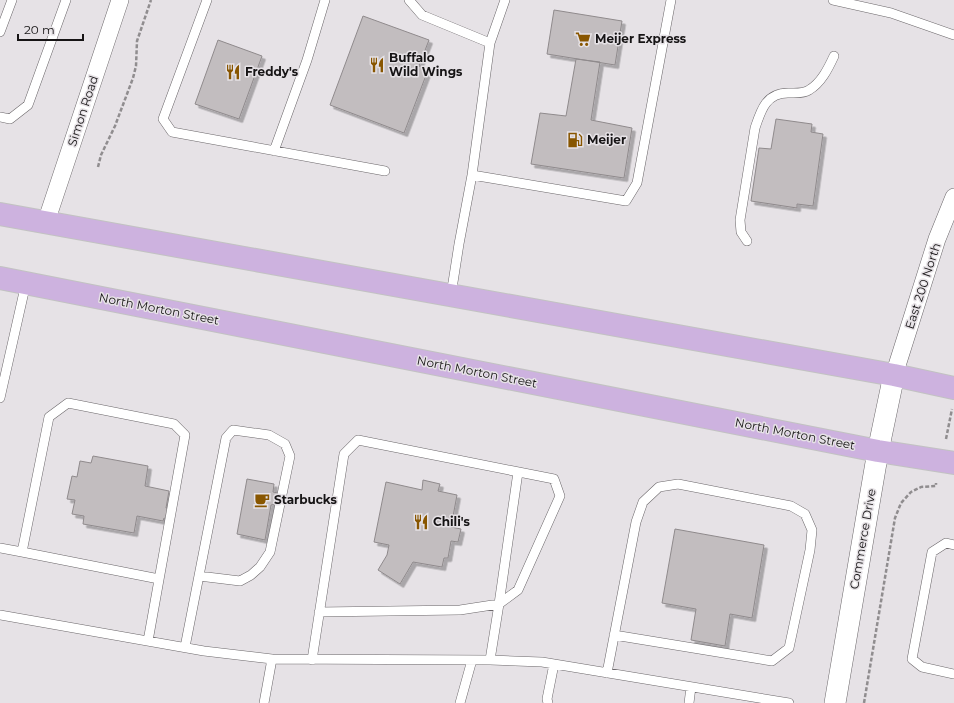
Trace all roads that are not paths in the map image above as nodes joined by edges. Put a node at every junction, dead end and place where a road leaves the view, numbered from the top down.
1 (12, 0) edge
2 (66, 0) edge
3 (120, 0) edge
4 (207, 0) edge
5 (325, 0) edge
6 (409, 0) edge
7 (505, 0) edge
8 (671, 0) edge
9 (833, 0) edge
10 (847, 2) edge
11 (0, 32) edge
12 (954, 35) edge
13 (490, 43) junction
14 (834, 56) dead end
15 (0, 117) edge
16 (274, 151) junction
17 (385, 171) dead end
18 (472, 175) junction
19 (954, 197) edge
20 (0, 214) edge
21 (46, 222) junction
22 (747, 240) dead end
23 (0, 278) edge
24 (26, 283) junction
25 (451, 295) junction
26 (894, 375) junction
27 (0, 398) edge
28 (953, 398) edge
29 (878, 451) junction
30 (948, 462) edge
31 (518, 472) junction
32 (954, 545) edge
33 (0, 548) edge
34 (22, 552) junction
35 (199, 576) junction
36 (159, 578) junction
37 (499, 604) junction
38 (319, 612) junction
39 (0, 615) edge
40 (614, 635) junction
41 (148, 641) junction
42 (185, 647) junction
43 (272, 659) junction
44 (312, 660) junction
45 (472, 660) junction
46 (490, 660) junction
47 (554, 664) junction
48 (607, 673) junction
49 (954, 674) edge
50 (691, 687) junction
51 (264, 703) edge
52 (460, 703) edge
53 (548, 703) edge
54 (689, 703) edge
55 (788, 703) edge
56 (835, 703) edge

1 - 11 lane
2 - 15 lane
3 - 21 street, Simon Road
4 - 16 lane
5 - 16 lane
6 - 13 lane
7 - 13 lane
8 - 18 lane
9 - 10 lane
10 - 12 lane
13 - 18 lane
14 - 22 lane
16 - 17 lane
18 - 25 lane
19 - 26 street, East 200 North
20 - 21 main road
21 - 25 main road
23 - 24 main road, North Morton Street
24 - 27 lane
24 - 29 main road, North Morton Street
25 - 26 main road
26 - 28 main road
26 - 29 street, Commerce Drive
29 - 30 main road, North Morton Street
29 - 56 street, Commerce Drive
31 - 37 lane
31 - 37 lane
31 - 38 lane
32 - 49 lane
33 - 34 lane
34 - 36 lane
34 - 36 lane
35 - 35 lane
35 - 42 lane
36 - 41 lane
37 - 38 lane
37 - 46 lane
38 - 44 lane
39 - 41 lane
40 - 40 lane
40 - 48 lane
41 - 42 lane
42 - 43 lane
43 - 44 lane
43 - 51 lane
44 - 45 lane
45 - 46 lane
45 - 52 lane
46 - 47 lane
47 - 48 lane
47 - 53 lane
48 - 50 lane
50 - 54 lane
50 - 55 lane

